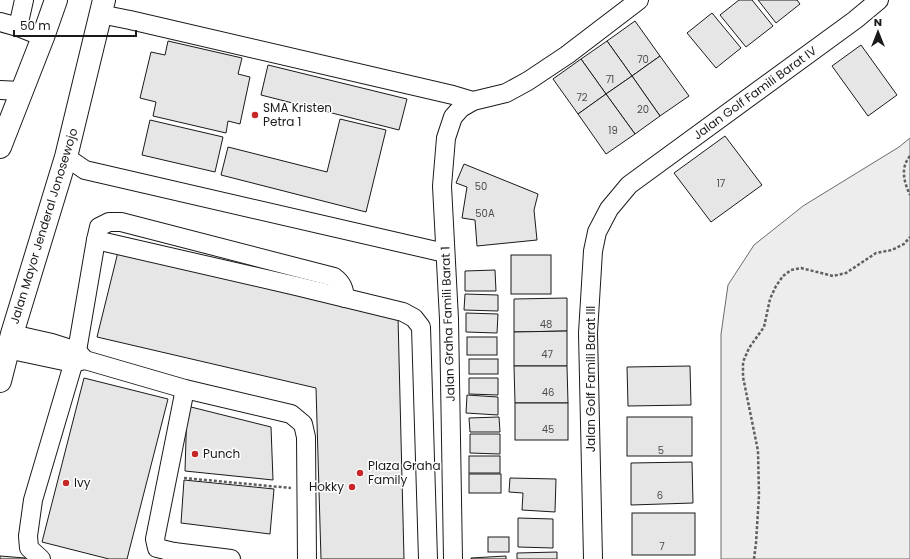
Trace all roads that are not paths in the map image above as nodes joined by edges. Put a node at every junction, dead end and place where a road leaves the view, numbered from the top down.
1 (24, 0) edge
2 (56, 0) edge
3 (639, 0) edge
4 (879, 0) edge
5 (102, 7) edge
6 (0, 22) edge
7 (18, 27) junction
8 (43, 37) junction
9 (0, 90) edge
10 (22, 91) junction
11 (473, 101) junction
12 (0, 147) edge
13 (66, 157) junction
14 (629, 185) joint
15 (445, 253) junction
16 (10, 341) junction
17 (78, 358) junction
18 (0, 381) edge
19 (185, 389) junction
20 (173, 556) edge
21 (41, 559) edge
22 (231, 559) edge
23 (307, 559) edge
24 (428, 559) edge
25 (453, 559) edge
26 (593, 559) edge

1 - 7 street
2 - 8 main road
3 - 11 street
4 - 14 street, Jalan Golf Famili Barat IV
5 - 11 street
5 - 13 main road, Jalan Mayor Jenderal Jonosewojo
6 - 7 street
7 - 8 street
8 - 10 main road
9 - 10 street
10 - 12 main road
11 - 15 street, Jalan Graha Famili Barat 1
13 - 15 street
13 - 16 main road, Jalan Mayor Jenderal Jonosewojo
14 - 26 street, Jalan Golf Famili Barat III
15 - 25 street, Jalan Graha Famili Barat 1
16 - 17 street
16 - 18 main road, Jalan Mayor Jenderal Jonosewojo
17 - 19 street
17 - 21 street
17 - 24 street
19 - 20 street
19 - 23 street
20 - 22 street

